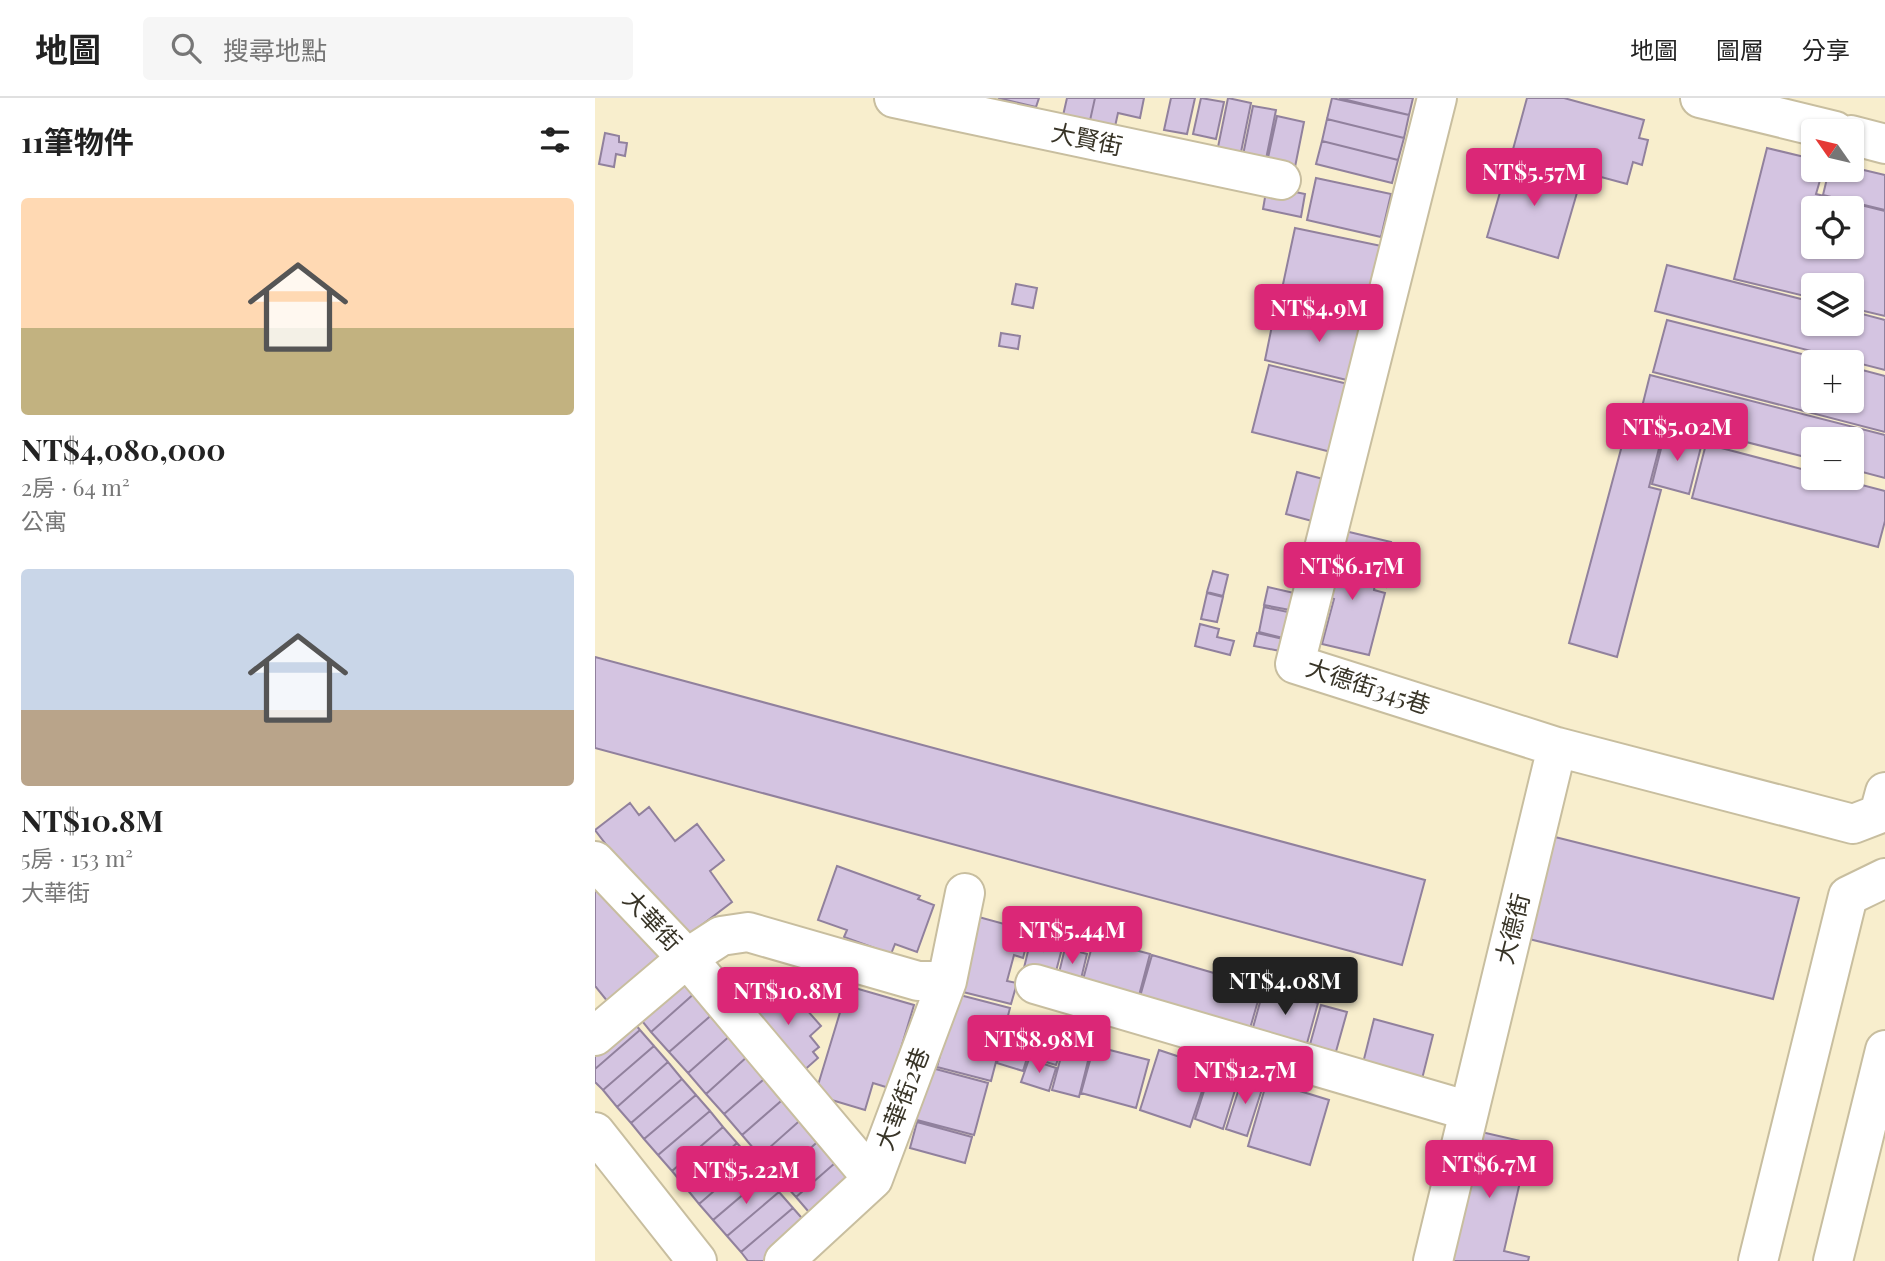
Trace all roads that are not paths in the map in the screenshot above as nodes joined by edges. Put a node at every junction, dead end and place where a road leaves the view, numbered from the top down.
1 (894, 98) edge
2 (1437, 98) edge
3 (1700, 98) edge
4 (947, 105) edge
5 (1801, 123) edge
6 (1864, 138) edge
7 (1885, 144) edge
8 (1281, 180) dead end
9 (1557, 747) junction
10 (1885, 792) edge
11 (595, 861) edge
12 (1885, 878) edge
13 (964, 893) dead end
14 (687, 958) junction
15 (947, 981) junction
16 (1035, 984) dead end
17 (595, 1036) edge
18 (1885, 1050) edge
19 (1469, 1111) junction
20 (595, 1132) edge
21 (873, 1179) junction
22 (697, 1261) edge
23 (784, 1261) edge
24 (1433, 1261) edge
25 (1758, 1261) edge
26 (1833, 1261) edge

1 - 4 street, 大賢街
2 - 9 street, 大德街345巷
3 - 5 street
4 - 8 street, 大賢街
6 - 7 street
9 - 10 street
9 - 19 street, 大德街
11 - 14 street, 大華街
12 - 25 street
13 - 15 street, 大華街2巷
14 - 15 street
14 - 17 street
14 - 21 street, 大華街
15 - 21 street, 大華街2巷
16 - 19 street
18 - 26 street
19 - 24 street, 大德街
20 - 22 street
21 - 23 street

